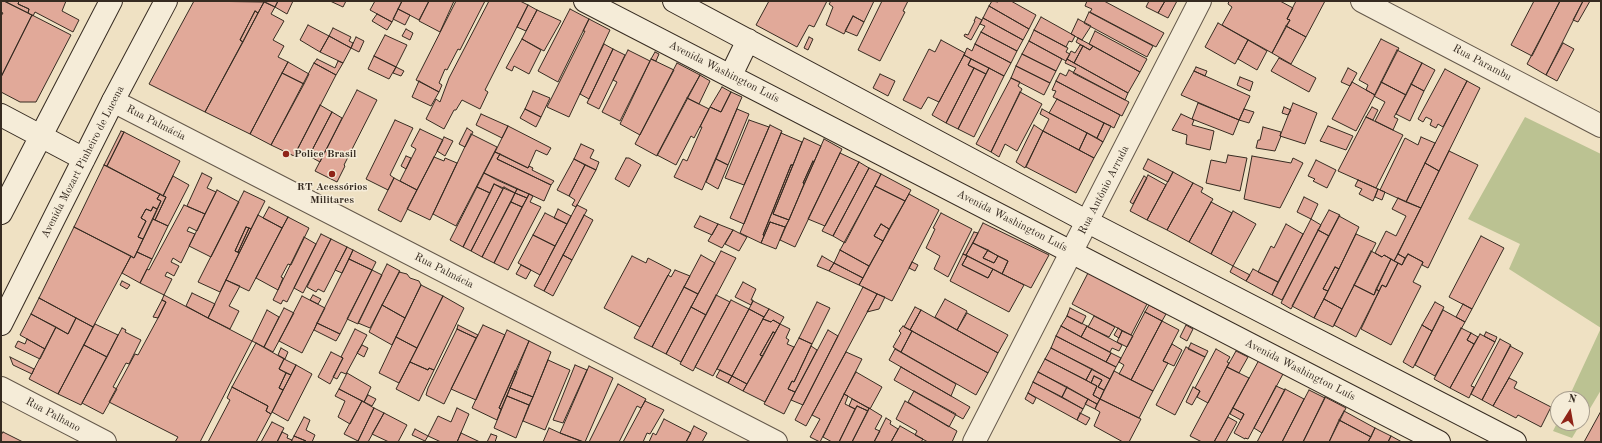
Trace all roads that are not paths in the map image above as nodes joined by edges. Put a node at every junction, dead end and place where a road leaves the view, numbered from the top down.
1 (111, 1) edge
2 (166, 1) edge
3 (585, 1) edge
4 (674, 1) edge
5 (1200, 1) edge
6 (1362, 1) edge
7 (748, 40) junction
8 (731, 75) junction
9 (113, 100) junction
10 (1, 115) edge
11 (1601, 126) edge
12 (40, 137) junction
13 (84, 159) junction
14 (1, 213) edge
15 (1088, 222) junction
16 (1072, 252) junction
17 (1, 324) edge
18 (1391, 377) junction
19 (1, 388) edge
20 (1374, 408) junction
21 (1505, 440) edge
22 (105, 442) edge
23 (776, 442) edge
24 (974, 442) edge
25 (1439, 442) edge

1 - 12 street
2 - 9 street, Avenida Mozart Pinheiro de Lucena
3 - 8 street, Avenida Washington Luís
4 - 7 street
5 - 15 street, Rua Antônio Arruda
6 - 11 street, Rua Parambu
7 - 8 street
7 - 15 street
8 - 16 street, Avenida Washington Luís
9 - 13 street, Avenida Mozart Pinheiro de Lucena
9 - 23 street, Rua Palmácia
10 - 12 street
12 - 13 street
12 - 14 street
13 - 17 street, Avenida Mozart Pinheiro de Lucena
15 - 16 street, Rua Antônio Arruda
15 - 18 street
16 - 20 street, Avenida Washington Luís
16 - 24 street, Rua Antônio Arruda
18 - 20 street
18 - 21 street
19 - 22 street, Rua Palhano
20 - 25 street, Avenida Washington Luís

